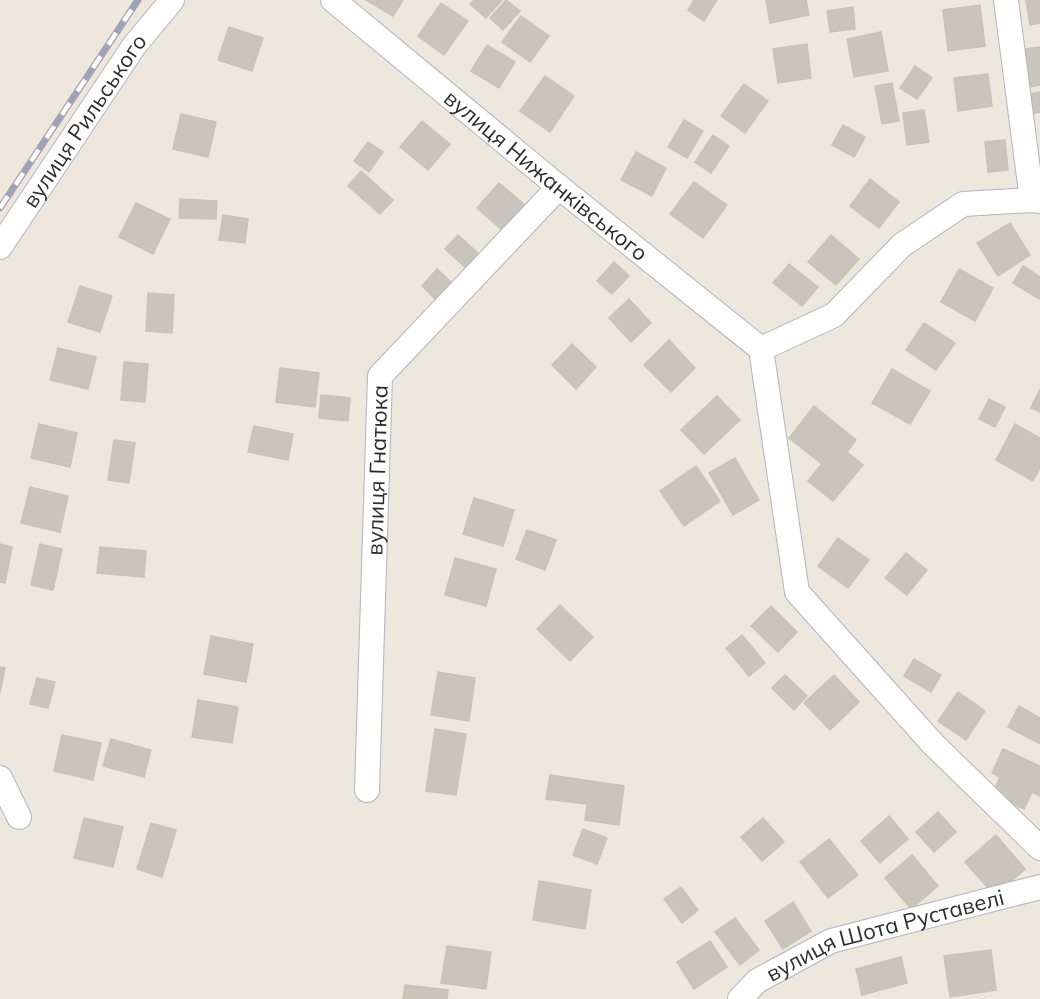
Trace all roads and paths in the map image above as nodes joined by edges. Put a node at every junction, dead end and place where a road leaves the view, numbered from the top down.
1 (172, 0) edge
2 (333, 0) edge
3 (1006, 0) edge
4 (559, 187) junction
5 (1036, 200) edge
6 (0, 247) edge
7 (761, 349) junction
8 (0, 778) edge
9 (367, 790) dead end
10 (19, 817) dead end
11 (1040, 848) edge
12 (1040, 887) edge
13 (740, 999) edge

1 - 6 street, вулиця Рильського
2 - 4 street, вулиця Нижанківського
3 - 5 street
4 - 7 street, вулиця Нижанківського
4 - 9 street, вулиця Гнатюка
5 - 7 street
7 - 11 street
8 - 10 street
12 - 13 street, вулиця Шота Руставелі

